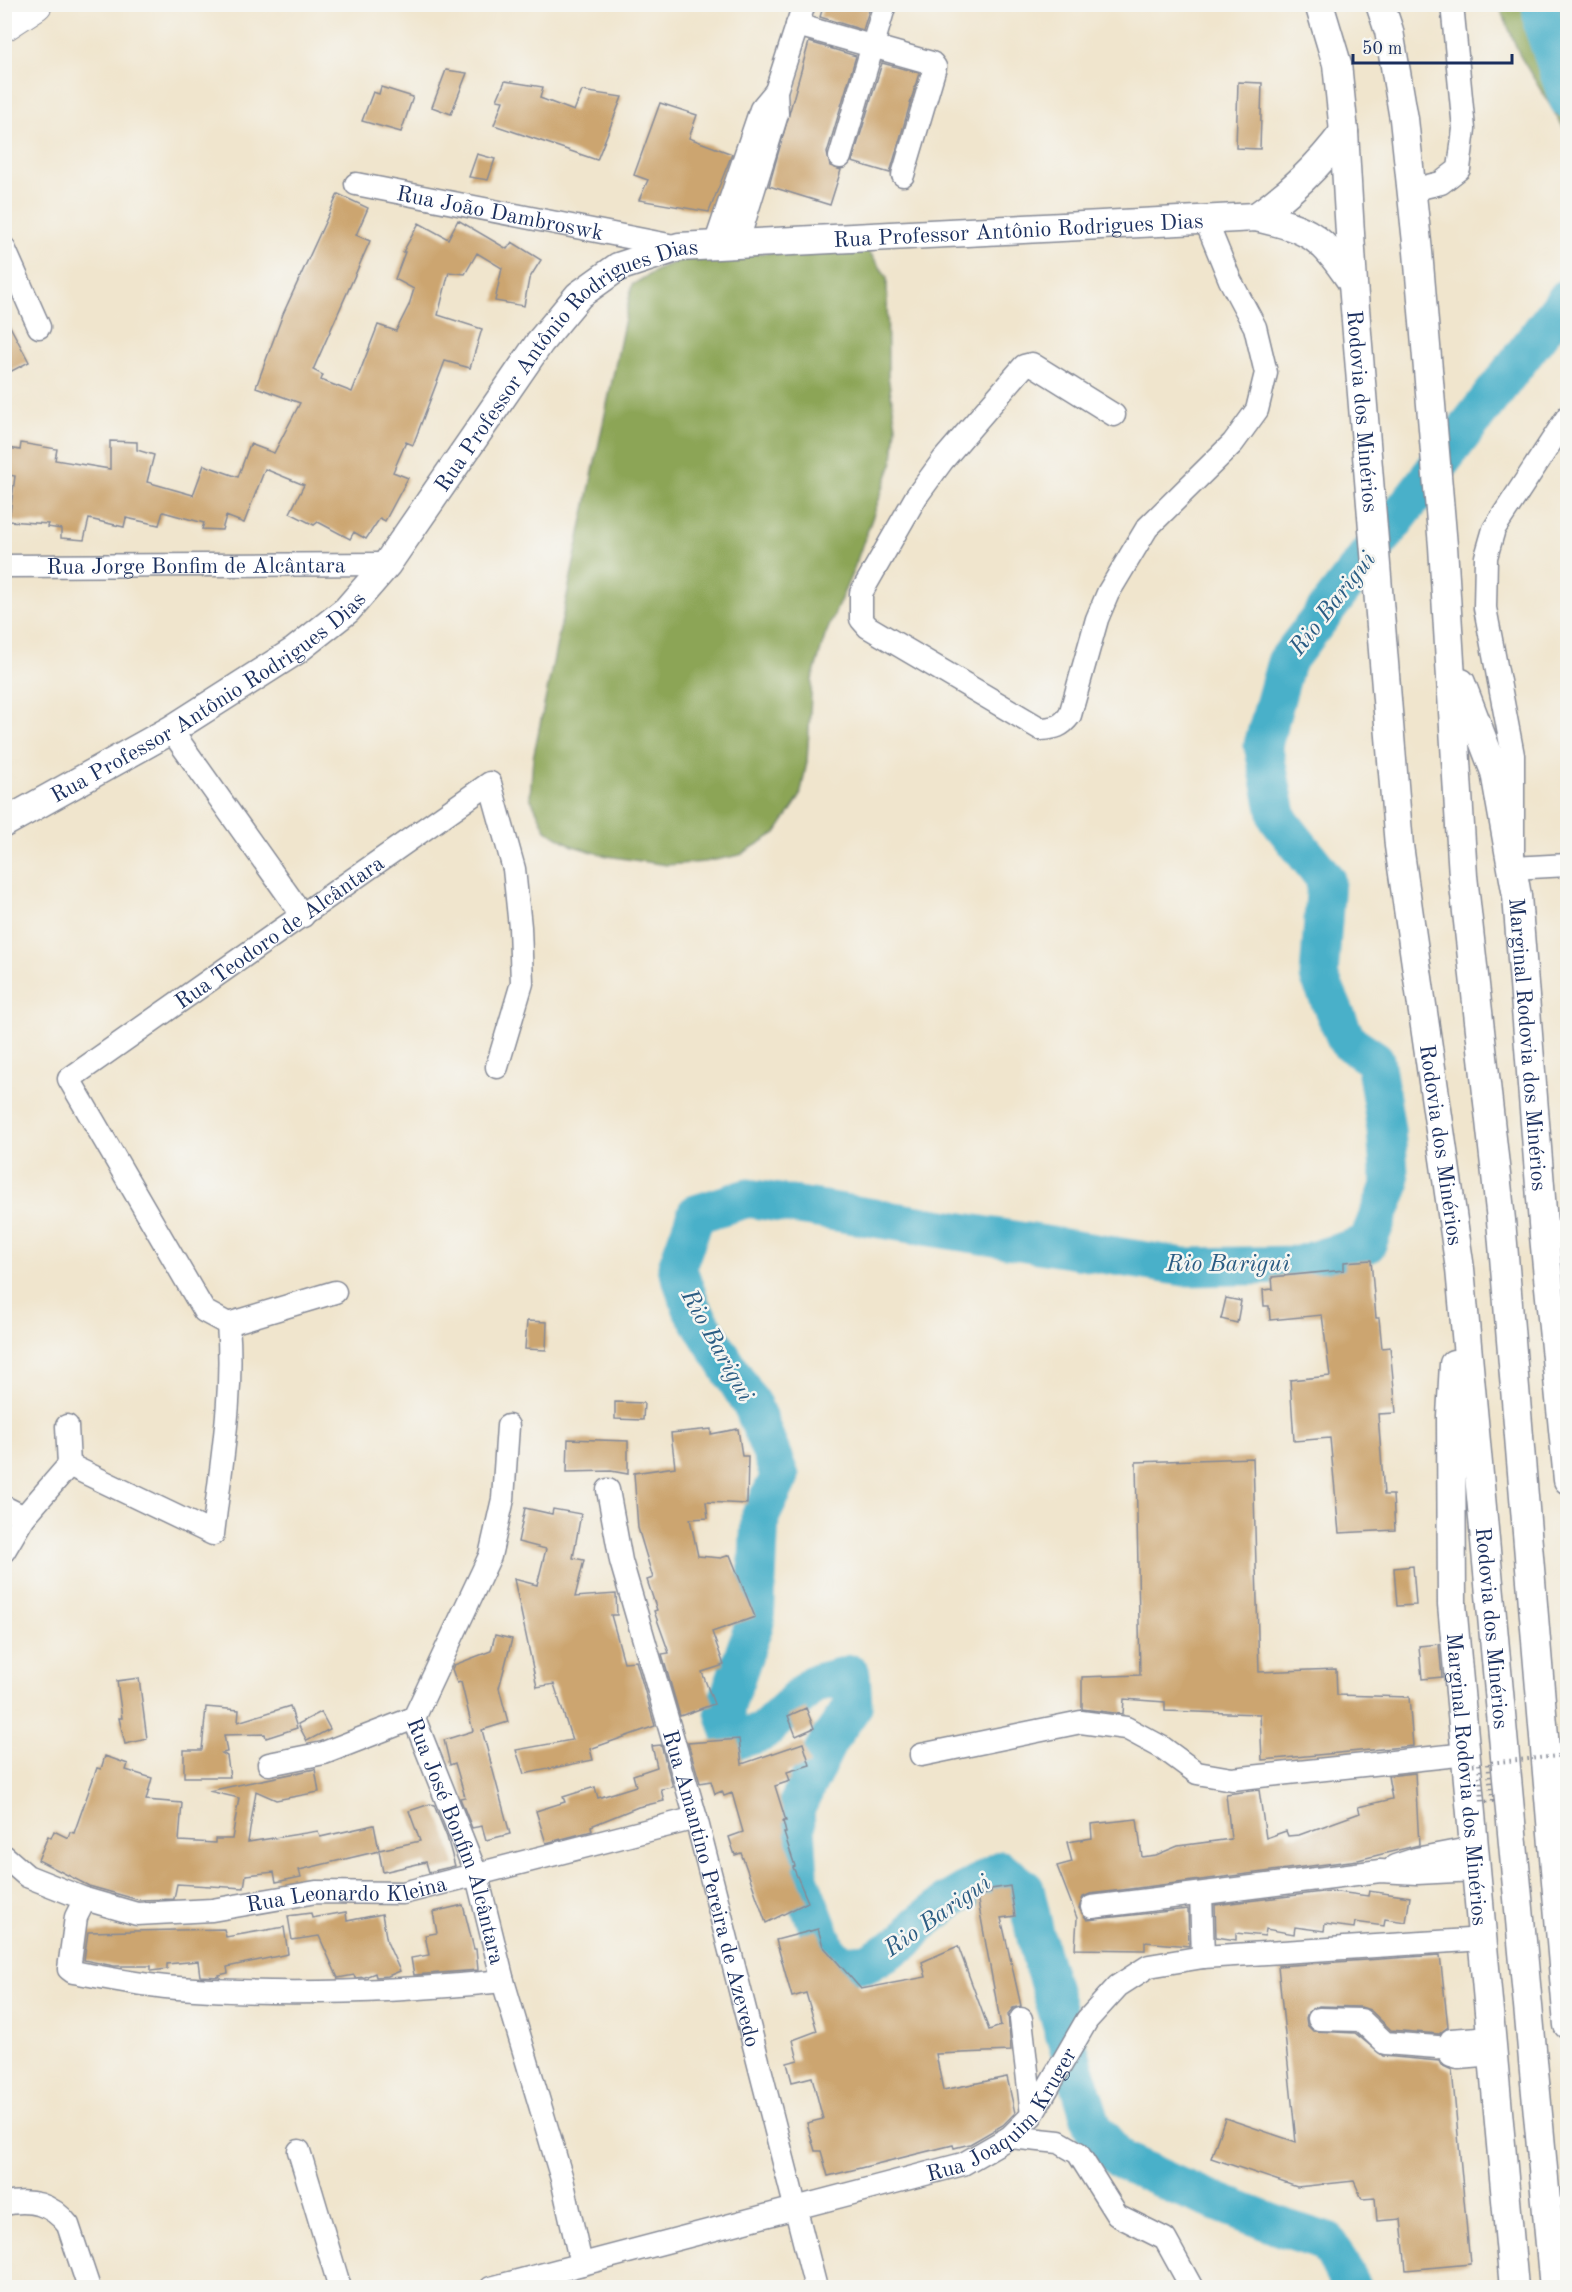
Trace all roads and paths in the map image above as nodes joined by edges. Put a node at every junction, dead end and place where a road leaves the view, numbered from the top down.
1 (19, 4) edge
2 (36, 4) edge
3 (885, 4) edge
4 (1319, 4) edge
5 (1380, 4) edge
6 (1452, 4) edge
7 (800, 15) edge
8 (4, 18) edge
9 (4, 25) edge
10 (873, 46) junction
11 (1344, 132) junction
12 (840, 157) dead end
13 (903, 175) dead end
14 (356, 184) dead end
15 (1411, 190) junction
16 (1256, 217) junction
17 (1205, 219) junction
18 (726, 245) junction
19 (679, 247) junction
20 (4, 248) edge
21 (1353, 284) junction
22 (39, 327) dead end
23 (1114, 415) dead end
24 (1568, 416) edge
25 (387, 564) junction
26 (4, 566) edge
27 (1451, 655) junction
28 (171, 730) junction
29 (4, 823) edge
30 (1568, 865) edge
31 (1513, 868) junction
32 (303, 916) junction
33 (497, 1067) dead end
34 (1556, 1233) edge
35 (1460, 1269) junction
36 (335, 1292) dead end
37 (228, 1324) junction
38 (67, 1426) dead end
39 (508, 1426) dead end
40 (69, 1465) junction
41 (1568, 1480) edge
42 (608, 1490) dead end
43 (14, 1512) edge
44 (4, 1551) edge
45 (414, 1718) junction
46 (921, 1755) dead end
47 (1568, 1755) edge
48 (1467, 1759) junction
49 (269, 1764) dead end
50 (696, 1818) junction
51 (4, 1856) edge
52 (1474, 1859) junction
53 (477, 1876) junction
54 (1201, 1894) junction
55 (85, 1899) junction
56 (1092, 1907) dead end
57 (1484, 1939) junction
58 (1203, 1957) junction
59 (502, 1981) junction
60 (1021, 2019) dead end
61 (1319, 2019) dead end
62 (1568, 2025) edge
63 (1494, 2046) junction
64 (1032, 2115) junction
65 (1010, 2137) junction
66 (299, 2151) dead end
67 (4, 2204) edge
68 (796, 2208) junction
69 (581, 2264) junction
70 (89, 2288) edge
71 (340, 2288) edge
72 (491, 2288) edge
73 (816, 2288) edge
74 (1192, 2288) edge
75 (1514, 2288) edge
76 (1554, 2288) edge

1 - 8 highway
2 - 9 highway
3 - 10 street
4 - 11 main road, Rodovia dos Minérios
5 - 15 main road, Rodovia dos Minérios
6 - 15 street
7 - 10 street
7 - 18 street
10 - 12 street
10 - 13 street
11 - 16 main road
11 - 21 main road, Rodovia dos Minérios
14 - 19 street, Rua João Dambroswk
15 - 27 main road, Rodovia dos Minérios
16 - 17 main road, Rua Professor Antônio Rodrigues Dias
16 - 21 main road, Rua Professor Antônio Rodrigues Dias
17 - 18 main road, Rua Professor Antônio Rodrigues Dias
17 - 23 street
18 - 19 main road, Rua Professor Antônio Rodrigues Dias
19 - 25 main road, Rua Professor Antônio Rodrigues Dias
20 - 22 street
21 - 35 main road, Rodovia dos Minérios
24 - 31 street
25 - 26 street, Rua Jorge Bonfim de Alcântara
25 - 28 main road, Rua Professor Antônio Rodrigues Dias
27 - 31 main road, Marginal Rodovia dos Minérios
27 - 62 main road, Rodovia dos Minérios
28 - 29 main road, Rua Professor Antônio Rodrigues Dias
28 - 32 street
30 - 31 street
31 - 34 main road, Marginal Rodovia dos Minérios
32 - 33 street, Rua Teodoro de Alcântara
32 - 37 street, Rua Teodoro de Alcântara
34 - 41 main road, Marginal Rodovia dos Minérios
35 - 48 main road, Marginal Rodovia dos Minérios
35 - 76 main road, Rodovia dos Minérios
36 - 37 street
37 - 40 street
38 - 40 street
39 - 45 street, Rua José Bonfim Alcântara
40 - 43 street
42 - 50 street, Rua Amantino Pereira de Azevedo
43 - 44 street
45 - 49 street
45 - 53 street, Rua José Bonfim Alcântara
46 - 48 street
47 - 48 path, bridge
48 - 52 main road, Marginal Rodovia dos Minérios
50 - 53 street, Rua Leonardo Kleina
50 - 68 street, Rua Amantino Pereira de Azevedo
51 - 55 street, Rua Leonardo Kleina
52 - 54 street
52 - 57 main road, Marginal Rodovia dos Minérios
53 - 55 street, Rua Leonardo Kleina
53 - 59 street, Rua José Bonfim Alcântara
54 - 56 street
54 - 58 street
55 - 59 street
57 - 58 street, Rua Joaquim Kruger
57 - 63 main road, Marginal Rodovia dos Minérios
58 - 64 street, Rua Joaquim Kruger
59 - 69 street, Rua José Bonfim Alcântara
60 - 64 street
61 - 63 street
63 - 75 main road, Marginal Rodovia dos Minérios
64 - 65 street, Rua Joaquim Kruger
65 - 68 street, Rua Joaquim Kruger
65 - 74 street
66 - 71 street
67 - 70 street
68 - 69 street, Rua Joaquim Kruger
68 - 73 street, Rua Amantino Pereira de Azevedo
69 - 72 street, Rua Joaquim Kruger

